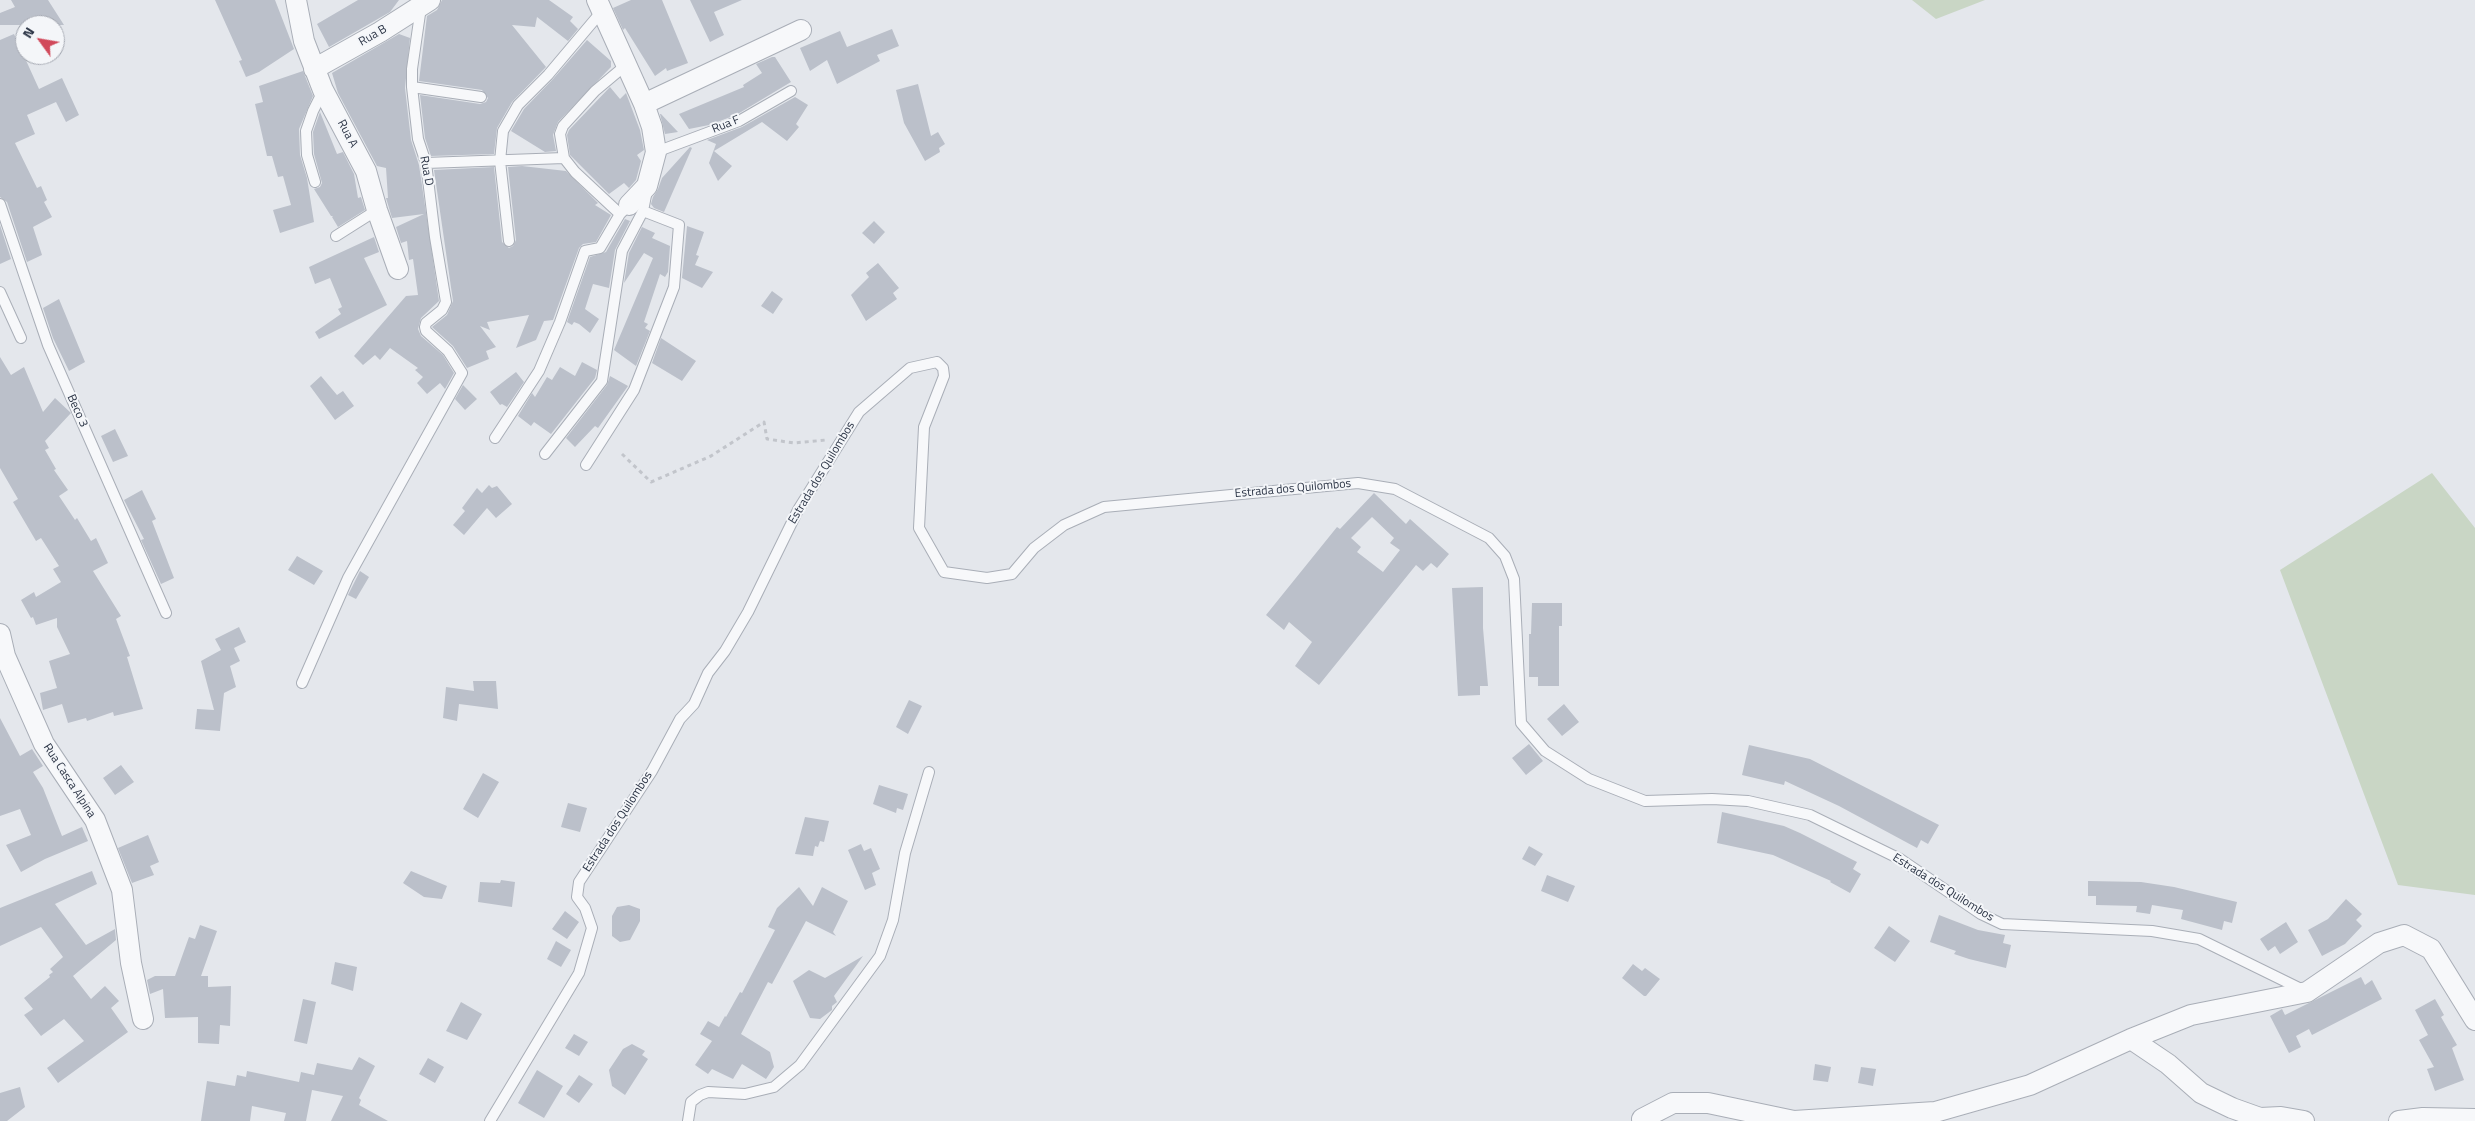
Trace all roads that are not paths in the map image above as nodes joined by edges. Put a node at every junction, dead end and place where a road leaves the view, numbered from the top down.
1 (296, 0) edge
2 (426, 3) edge
3 (600, 6) edge
4 (801, 30) dead end
5 (626, 65) junction
6 (314, 69) junction
7 (412, 87) junction
8 (323, 90) junction
9 (791, 90) dead end
10 (481, 97) dead end
11 (644, 104) junction
12 (656, 152) junction
13 (564, 158) junction
14 (500, 161) junction
15 (426, 162) junction
16 (315, 182) dead end
17 (0, 204) edge
18 (377, 210) junction
19 (631, 210) junction
20 (336, 236) dead end
21 (508, 241) dead end
22 (398, 269) dead end
23 (0, 292) edge
24 (21, 338) dead end
25 (495, 438) dead end
26 (545, 454) dead end
27 (586, 465) dead end
28 (166, 613) dead end
29 (0, 634) edge
30 (302, 683) dead end
31 (928, 772) dead end
32 (2307, 992) junction
33 (143, 1018) dead end
34 (2475, 1020) edge
35 (2131, 1039) junction
36 (1642, 1119) dead end
37 (2475, 1119) edge
38 (490, 1121) edge
39 (688, 1121) edge
40 (1794, 1121) edge
41 (2304, 1121) edge
42 (2399, 1121) edge

1 - 6 street, Rua A
2 - 6 street, Rua B
2 - 7 lane, Rua D
3 - 5 street
3 - 14 lane
4 - 11 street
5 - 11 street
5 - 13 lane
6 - 8 street, Rua A
7 - 10 lane
7 - 15 lane, Rua D
8 - 16 lane
8 - 18 street, Rua A
9 - 12 lane, Rua F
11 - 12 street
12 - 19 street
13 - 14 lane
13 - 19 lane
14 - 15 lane
14 - 21 lane
15 - 30 lane, Rua D
17 - 28 lane, Beco 3
18 - 20 lane
18 - 22 street, Rua A
19 - 25 lane
19 - 26 lane
19 - 27 lane
23 - 24 lane
29 - 33 street, Rua Casca Alpina
31 - 39 lane
32 - 34 street
32 - 35 street
32 - 38 lane, Estrada dos Quilombos
35 - 40 street
35 - 41 street
36 - 40 street
37 - 42 street

